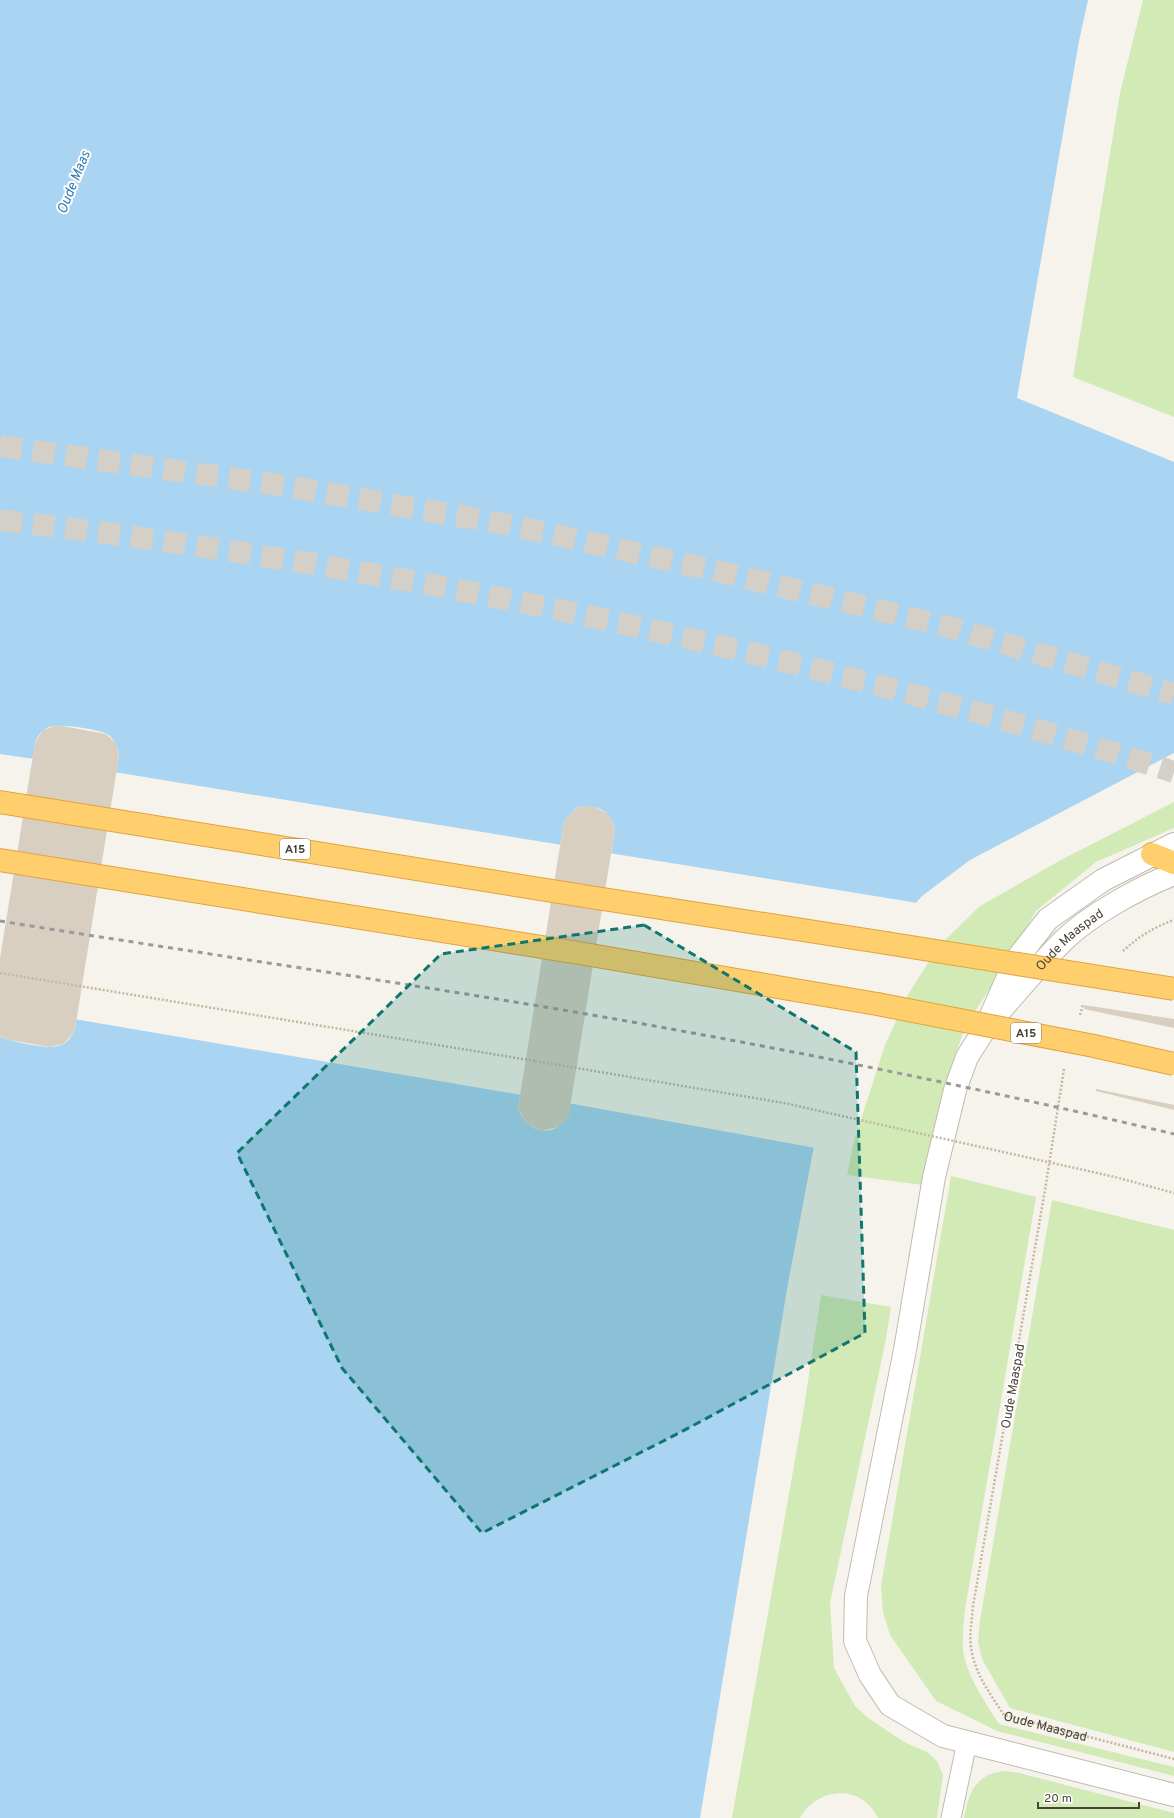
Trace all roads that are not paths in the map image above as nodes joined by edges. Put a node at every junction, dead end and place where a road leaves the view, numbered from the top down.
1 (0, 802) edge
2 (1174, 844) edge
3 (1152, 854) junction
4 (0, 860) edge
5 (1174, 863) edge
6 (1174, 874) edge
7 (1174, 989) edge
8 (985, 1029) junction
9 (1174, 1064) edge
10 (966, 1742) junction
11 (1174, 1795) edge
12 (951, 1818) edge

1 - 7 highway, A15, bridge
2 - 3 street, Oude Maaspad
3 - 5 highway
3 - 8 street, Oude Maaspad
4 - 9 highway, A15, bridge
6 - 8 street, Oude Maaspad
8 - 10 street, Oude Maaspad
10 - 11 street, Oude Maaspad
10 - 12 lane

